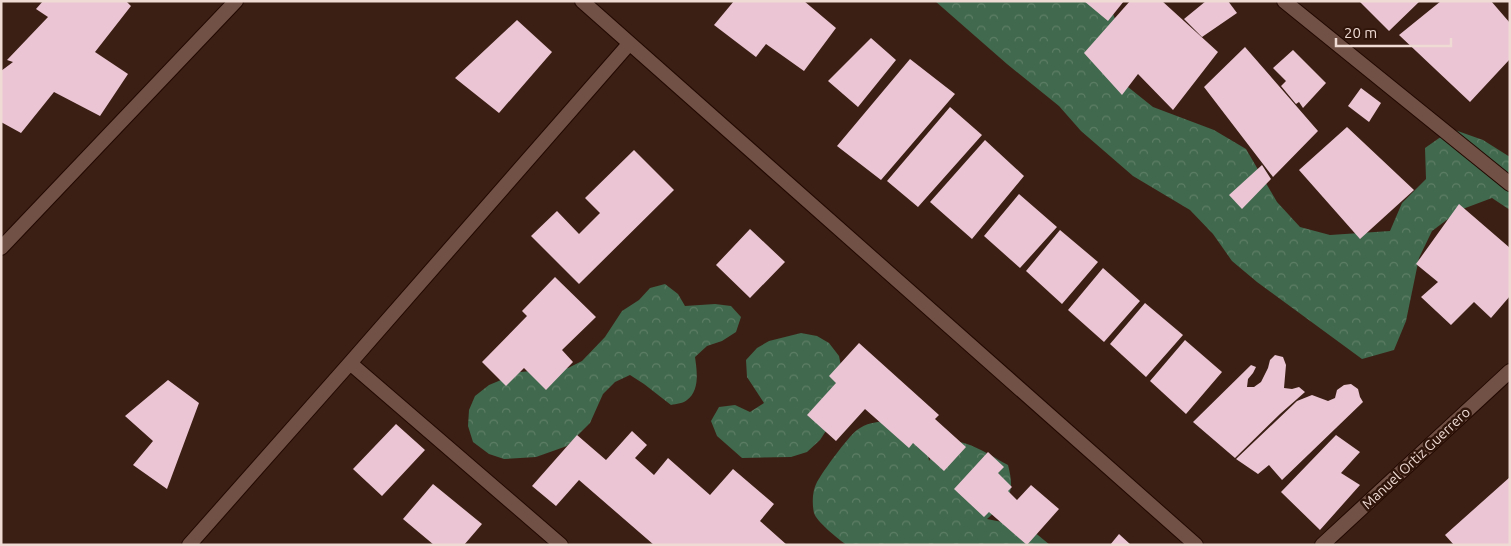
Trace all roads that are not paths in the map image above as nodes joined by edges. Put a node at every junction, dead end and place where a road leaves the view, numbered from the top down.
1 (236, 1) edge
2 (582, 1) edge
3 (1284, 1) edge
4 (629, 44) junction
5 (1510, 184) edge
6 (1, 248) edge
7 (350, 363) junction
8 (1510, 371) edge
9 (189, 545) edge
10 (561, 545) edge
11 (1196, 545) edge
12 (1322, 545) edge

1 - 6 street
2 - 4 street
3 - 5 street
4 - 7 street
4 - 11 street
7 - 9 street
7 - 10 street
8 - 12 street, Manuel Ortiz Guerrero

